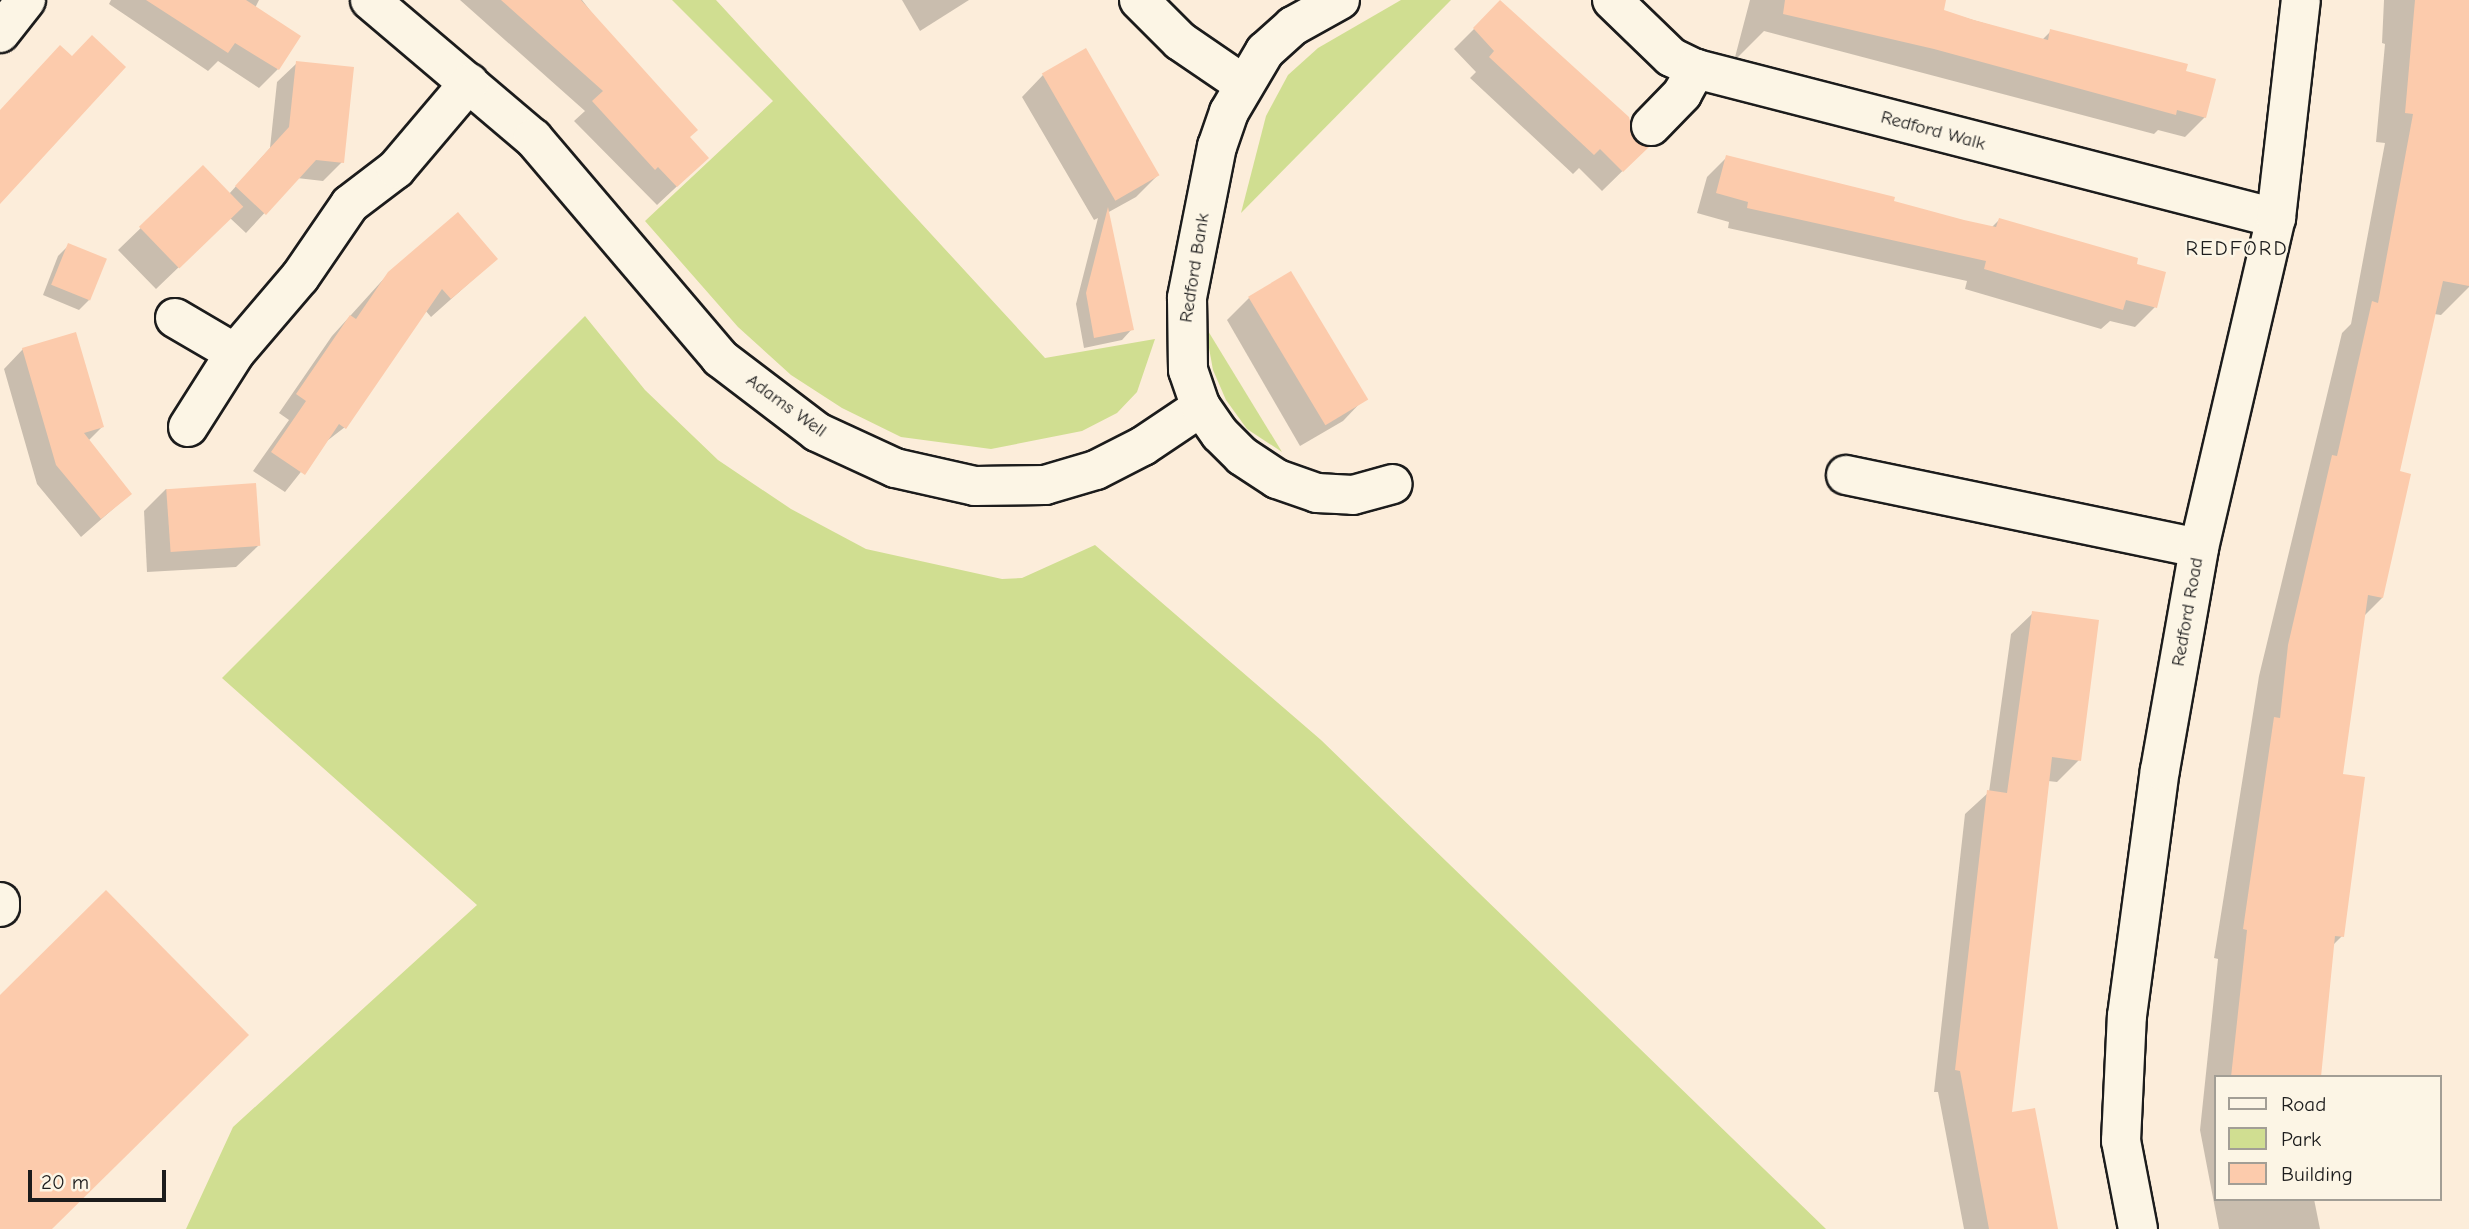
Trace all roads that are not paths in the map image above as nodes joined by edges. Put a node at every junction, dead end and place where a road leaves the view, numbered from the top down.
1 (26, 0) edge
2 (370, 0) edge
3 (1139, 0) edge
4 (1340, 0) edge
5 (1612, 0) edge
6 (2301, 0) edge
7 (0, 33) edge
8 (1696, 69) junction
9 (469, 83) junction
10 (1243, 84) junction
11 (1651, 126) dead end
12 (2276, 218) junction
13 (175, 318) dead end
14 (235, 353) junction
15 (1201, 407) junction
16 (188, 427) dead end
17 (1846, 475) dead end
18 (1393, 484) dead end
19 (2199, 548) junction
20 (2138, 1229) edge

1 - 7 street
2 - 9 street, Adams Well
3 - 10 street
4 - 10 street
5 - 8 street, Redford Walk
6 - 12 street, Redford Road
8 - 11 street
8 - 12 street, Redford Walk
9 - 14 street
9 - 15 street, Adams Well
10 - 15 street, Redford Bank
12 - 19 street, Redford Road
13 - 14 street
14 - 16 street
15 - 18 street, Redford Bank
17 - 19 street
19 - 20 street, Redford Road

